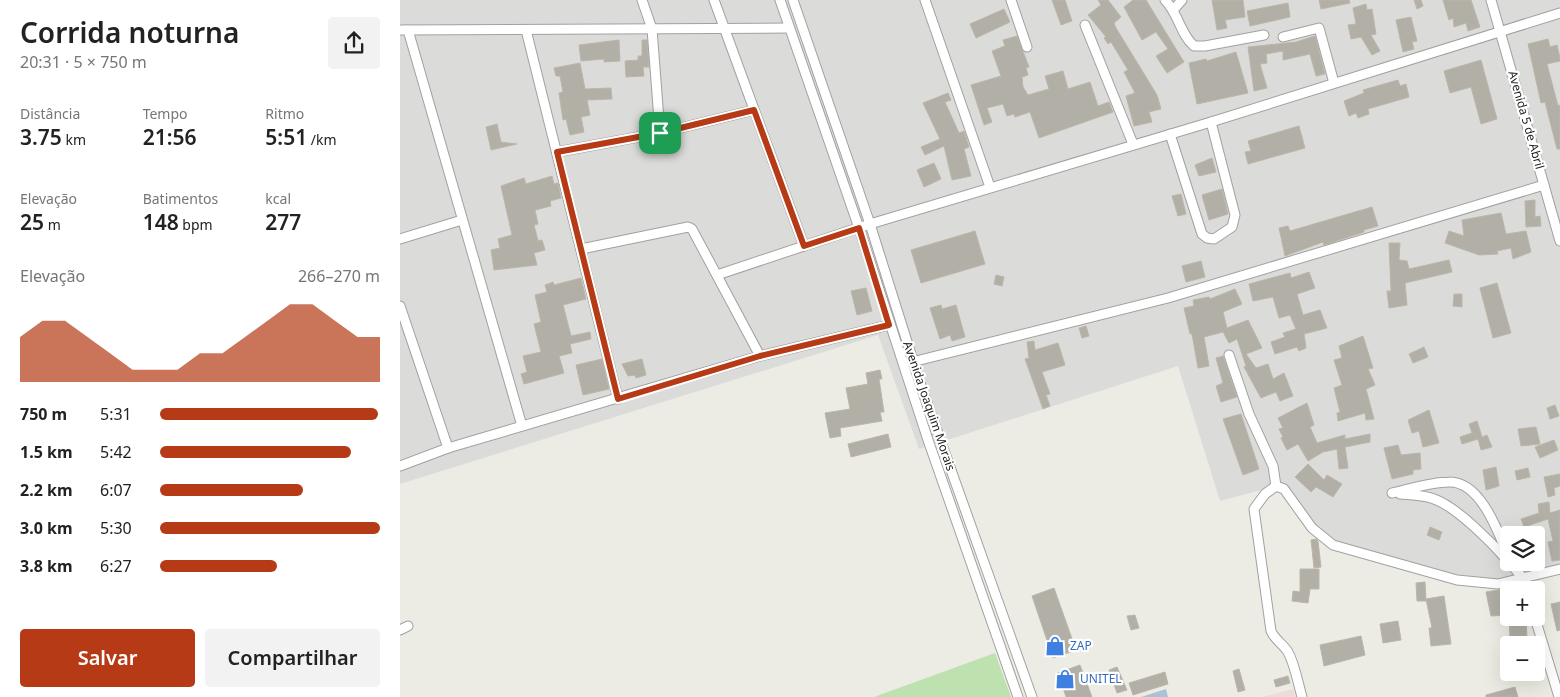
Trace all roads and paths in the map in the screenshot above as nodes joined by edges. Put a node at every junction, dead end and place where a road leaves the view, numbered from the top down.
1 (642, 0) edge
2 (714, 0) edge
3 (780, 0) edge
4 (792, 0) edge
5 (925, 0) edge
6 (1011, 0) edge
7 (1166, 0) edge
8 (1182, 0) edge
9 (1491, 0) edge
10 (1174, 9) junction
11 (1560, 13) edge
12 (1086, 25) dead end
13 (724, 28) junction
14 (789, 28) junction
15 (652, 29) junction
16 (404, 30) edge
17 (526, 30) junction
18 (1500, 32) junction
19 (1264, 35) dead end
20 (1283, 37) dead end
21 (1027, 46) dead end
22 (1334, 83) junction
23 (754, 110) junction
24 (1211, 122) junction
25 (660, 133) junction
26 (1170, 134) junction
27 (1134, 144) junction
28 (557, 152) junction
29 (1544, 185) junction
30 (990, 187) junction
31 (462, 220) junction
32 (870, 224) junction
33 (859, 228) junction
34 (400, 239) edge
35 (1560, 241) edge
36 (804, 246) junction
37 (581, 250) junction
38 (717, 275) junction
39 (400, 306) edge
40 (889, 325) junction
41 (1229, 354) dead end
42 (760, 356) junction
43 (912, 362) junction
44 (618, 399) junction
45 (522, 426) junction
46 (448, 448) junction
47 (400, 466) edge
48 (1276, 486) junction
49 (1510, 562) edge
50 (1560, 569) edge
51 (1517, 571) edge
52 (1523, 578) junction
53 (1524, 581) edge
54 (1537, 626) edge
55 (1018, 697) edge
56 (1032, 697) edge
57 (1302, 697) edge
58 (1559, 697) edge

1 - 15 street
2 - 13 street
3 - 14 street, Avenida Joaquim Morais
4 - 32 street, Avenida Joaquim Morais
5 - 30 street
6 - 21 street
7 - 10 street
8 - 10 street
9 - 18 street, Avenida 5 de Abril
10 - 19 street
11 - 18 street
12 - 27 street
13 - 14 street
13 - 15 street
13 - 23 street
14 - 33 street, Avenida Joaquim Morais
15 - 17 street
15 - 25 street
16 - 17 street
16 - 31 street
17 - 28 street
18 - 22 street
18 - 29 street, Avenida 5 de Abril
20 - 22 street
22 - 24 street
23 - 25 street
23 - 36 street
24 - 26 street
24 - 26 street
25 - 28 street
26 - 27 street
27 - 30 street
28 - 37 street
29 - 35 street, Avenida 5 de Abril
29 - 43 street
30 - 32 street
31 - 34 street
31 - 45 street
32 - 33 street
32 - 43 street, Avenida Joaquim Morais
33 - 36 street
33 - 40 street, Avenida Joaquim Morais
36 - 38 street
37 - 38 street
37 - 44 street
38 - 42 street
39 - 46 street
40 - 42 street
40 - 55 street, Avenida Joaquim Morais
41 - 48 street
42 - 44 street
43 - 56 street, Avenida Joaquim Morais
44 - 45 street
45 - 46 street
46 - 47 street
48 - 52 street
48 - 57 street
49 - 49 street
50 - 52 street
51 - 52 street
52 - 53 street
54 - 58 street

